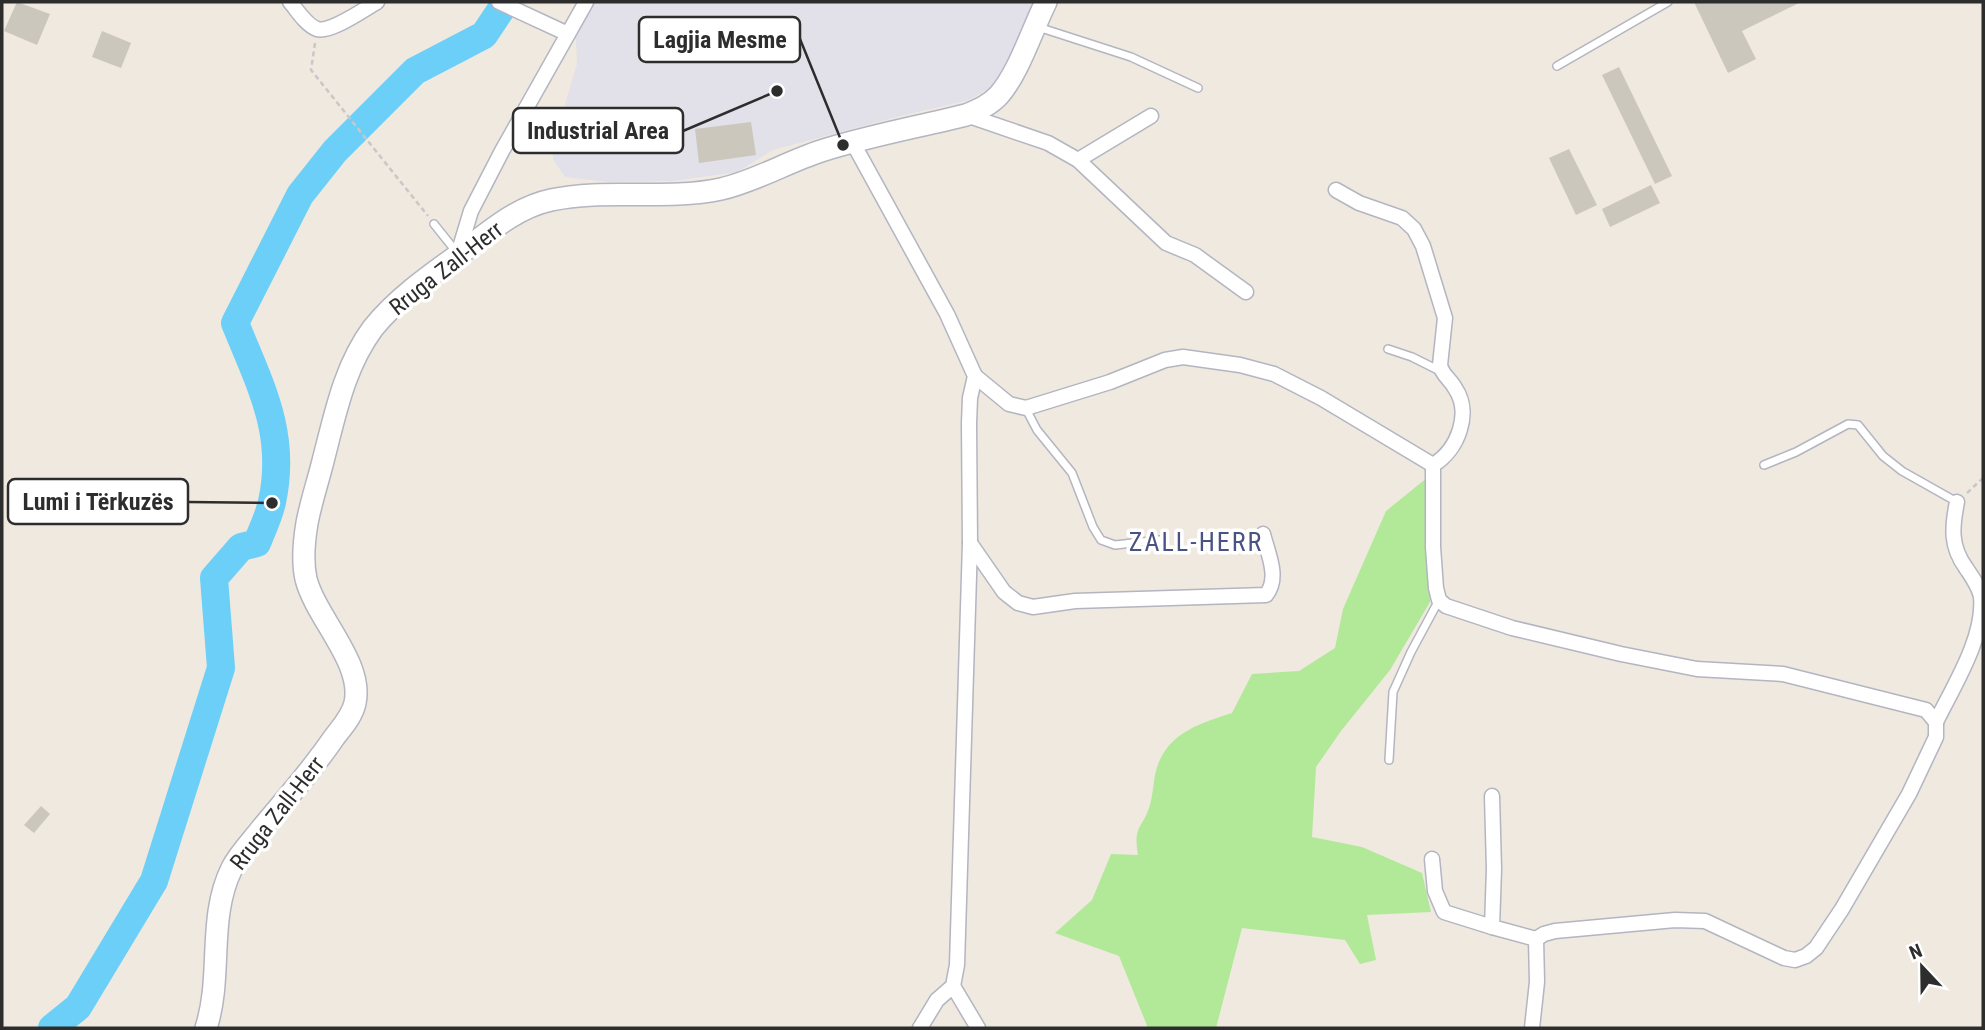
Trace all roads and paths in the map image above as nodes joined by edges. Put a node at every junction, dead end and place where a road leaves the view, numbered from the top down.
1 (290, 2) edge
2 (377, 2) edge
3 (499, 2) edge
4 (586, 2) edge
5 (1046, 2) edge
6 (1668, 2) edge
7 (1034, 26) junction
8 (318, 29) junction
9 (568, 34) junction
10 (1557, 66) dead end
11 (1198, 88) dead end
12 (966, 115) junction
13 (1151, 116) dead end
14 (852, 142) junction
15 (1078, 160) junction
16 (1336, 190) dead end
17 (435, 224) joint
18 (458, 254) junction
19 (1246, 292) dead end
20 (1388, 349) dead end
21 (1442, 372) junction
22 (975, 376) junction
23 (1026, 408) junction
24 (1433, 465) junction
25 (1764, 465) dead end
26 (1983, 478) edge
27 (1957, 502) junction
28 (1263, 534) dead end
29 (1160, 540) dead end
30 (970, 543) junction
31 (1439, 600) junction
32 (1936, 722) junction
33 (1389, 760) dead end
34 (1492, 796) dead end
35 (1432, 859) dead end
36 (1492, 927) junction
37 (1536, 939) junction
38 (953, 986) junction
39 (206, 1028) edge
40 (920, 1028) edge
41 (978, 1028) edge
42 (1532, 1028) edge

1 - 8 street
2 - 8 street
3 - 9 street
4 - 9 street
5 - 7 main road, Rruga Zall-Herr
6 - 10 lane
7 - 11 lane
7 - 12 main road, Rruga Zall-Herr
8 - 17 path
9 - 18 street
12 - 14 main road, Rruga Zall-Herr
12 - 15 street
13 - 15 street
14 - 18 main road, Rruga Zall-Herr
14 - 22 street
15 - 19 street
16 - 21 street
17 - 18 lane
18 - 39 main road, Rruga Zall-Herr
20 - 21 lane
21 - 24 street
22 - 23 street
22 - 30 street
23 - 24 street
23 - 29 lane
24 - 31 street
25 - 27 lane
26 - 27 path
27 - 32 street
28 - 30 street
30 - 38 street
31 - 32 street
31 - 33 lane
32 - 37 street
34 - 36 street
35 - 36 street
36 - 37 street
37 - 42 street
38 - 40 street
38 - 41 street

